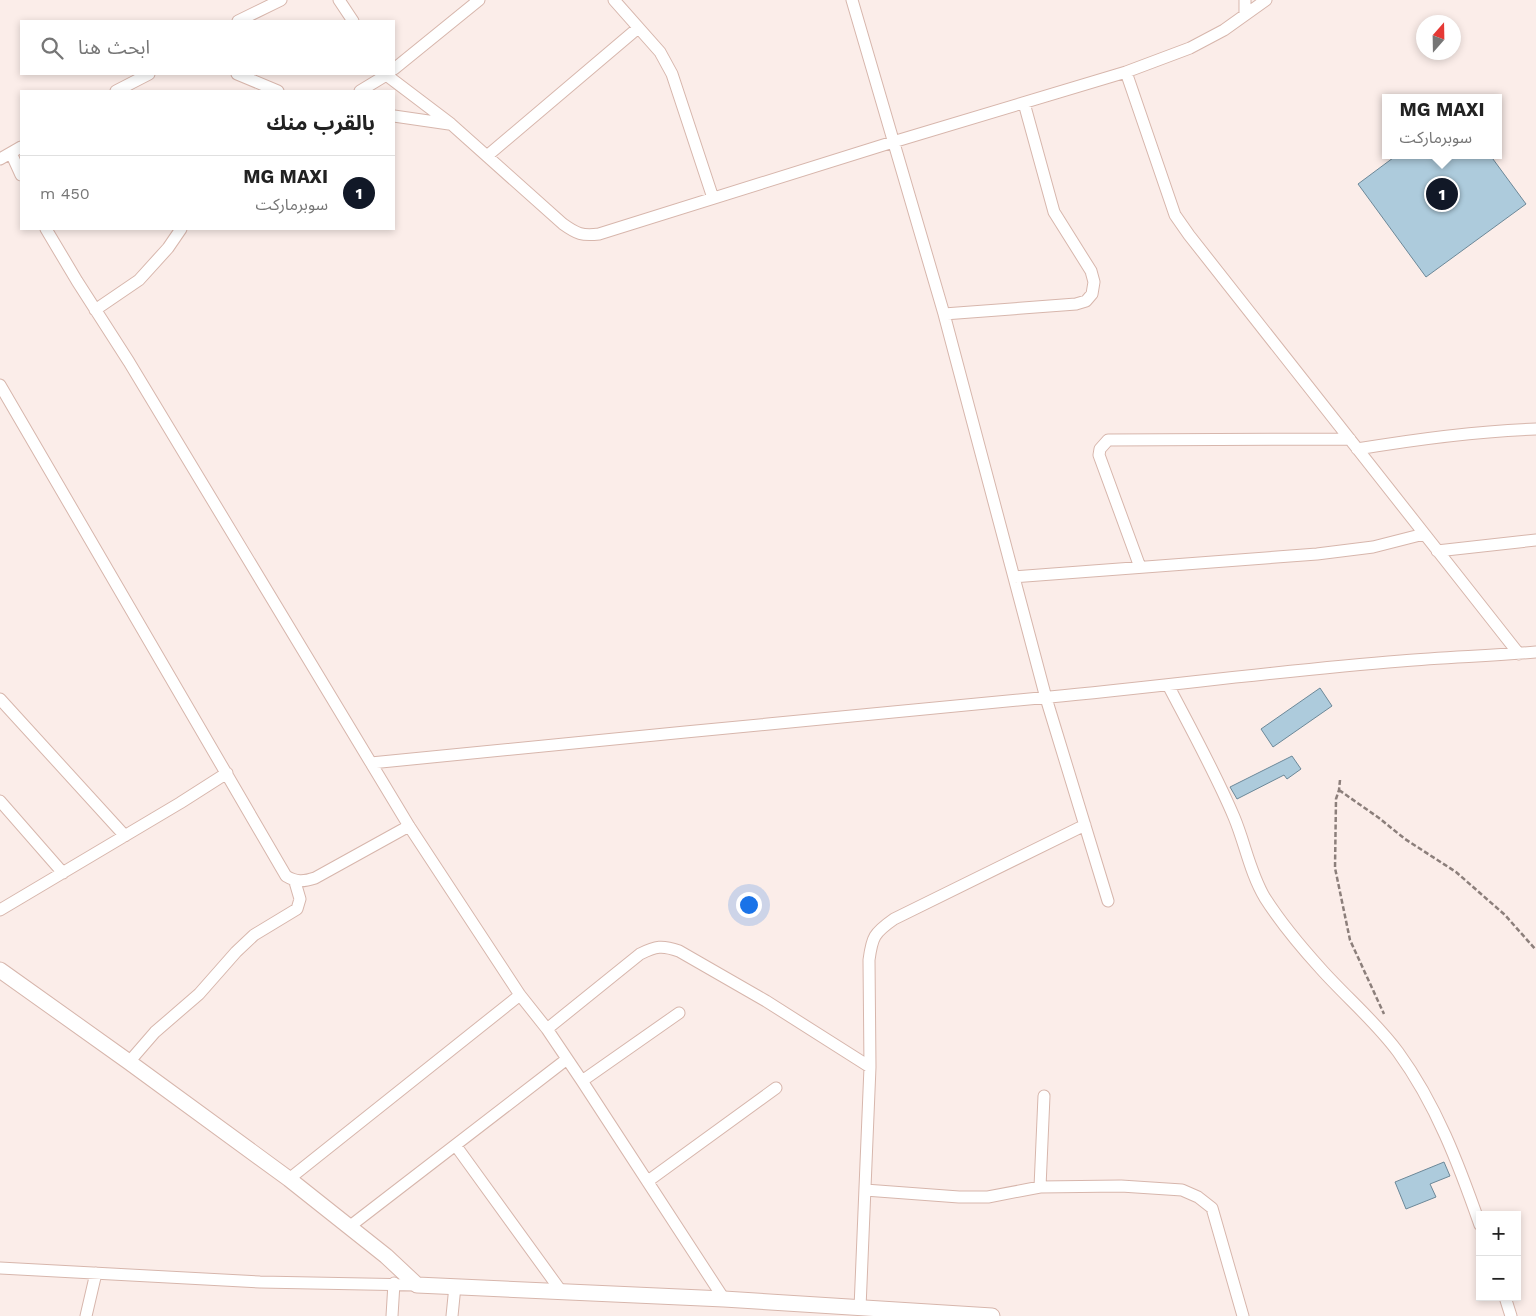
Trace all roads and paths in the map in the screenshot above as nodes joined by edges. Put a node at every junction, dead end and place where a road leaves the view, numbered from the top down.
1 (281, 0) edge
2 (339, 0) edge
3 (480, 0) edge
4 (614, 0) edge
5 (852, 0) edge
6 (1244, 0) edge
7 (1266, 0) edge
8 (1245, 15) junction
9 (240, 20) edge
10 (351, 20) edge
11 (638, 28) junction
12 (395, 67) edge
13 (1126, 72) junction
14 (148, 75) edge
15 (239, 75) edge
16 (385, 75) edge
17 (390, 75) edge
18 (135, 87) edge
19 (121, 90) edge
20 (276, 90) edge
21 (362, 90) edge
22 (1024, 102) junction
23 (395, 116) edge
24 (451, 124) junction
25 (893, 142) junction
26 (20, 147) edge
27 (11, 153) junction
28 (487, 156) junction
29 (0, 159) edge
30 (20, 173) edge
31 (713, 198) junction
32 (47, 230) edge
33 (180, 230) edge
34 (95, 310) junction
35 (944, 314) junction
36 (0, 385) edge
37 (1536, 429) edge
38 (1350, 439) junction
39 (1358, 449) junction
40 (1424, 534) junction
41 (1536, 540) edge
42 (1437, 551) junction
43 (1140, 568) junction
44 (1014, 577) junction
45 (1536, 652) edge
46 (1519, 654) junction
47 (1168, 685) junction
48 (1046, 698) junction
49 (1, 702) edge
50 (371, 763) junction
51 (227, 773) junction
52 (1340, 780) dead end
53 (1339, 790) junction
54 (0, 801) edge
55 (1085, 825) junction
56 (409, 826) junction
57 (125, 836) junction
58 (63, 873) junction
59 (295, 882) junction
60 (1108, 902) dead end
61 (0, 910) edge
62 (1536, 950) edge
63 (0, 970) edge
64 (520, 994) junction
65 (679, 1013) dead end
66 (1384, 1015) dead end
67 (547, 1029) junction
68 (568, 1059) junction
69 (129, 1062) junction
70 (870, 1066) junction
71 (582, 1081) junction
72 (776, 1088) dead end
73 (1044, 1096) dead end
74 (456, 1146) junction
75 (289, 1179) junction
76 (648, 1180) junction
77 (1040, 1187) junction
78 (865, 1190) junction
79 (1476, 1215) edge
80 (350, 1227) junction
81 (0, 1268) edge
82 (96, 1273) junction
83 (394, 1283) junction
84 (417, 1285) junction
85 (455, 1286) junction
86 (561, 1291) junction
87 (724, 1299) junction
88 (1506, 1301) edge
89 (860, 1308) junction
90 (86, 1316) edge
91 (392, 1316) edge
92 (452, 1316) edge
93 (983, 1316) edge
94 (1243, 1316) edge
95 (1511, 1316) edge

1 - 9 street
2 - 10 street
3 - 12 street
4 - 11 street
5 - 25 street
6 - 8 street
7 - 8 street
8 - 13 street
11 - 28 street
11 - 31 street
13 - 22 street
13 - 38 street
14 - 18 street
15 - 20 street
16 - 21 street
17 - 24 street
18 - 19 street
22 - 25 street
22 - 35 street
23 - 24 street
24 - 28 street
25 - 31 street
25 - 35 street
26 - 27 street
27 - 29 street
27 - 30 street
28 - 31 street
32 - 34 street
33 - 34 street
34 - 50 street
35 - 44 street
36 - 51 street
37 - 39 street
38 - 39 street
38 - 43 street
39 - 40 street
40 - 42 street
40 - 43 street
41 - 42 street
42 - 46 street
43 - 44 street
44 - 48 street
45 - 46 street
46 - 47 street
47 - 48 street
47 - 79 street
48 - 50 street
48 - 55 street
49 - 57 street
50 - 56 street
51 - 57 street
51 - 59 street
52 - 53 path
53 - 62 path
53 - 66 path
54 - 58 street
55 - 60 street
55 - 70 street
56 - 59 street
56 - 64 street
57 - 58 street
58 - 61 street
59 - 69 street
63 - 69 street
64 - 67 street
64 - 75 street
65 - 71 street
67 - 68 street
67 - 70 street
68 - 71 street
68 - 74 street
69 - 75 street
70 - 78 street
71 - 76 street
72 - 76 street
73 - 77 street
74 - 80 street
74 - 86 street
75 - 80 street
76 - 87 street
77 - 78 street
77 - 94 street
78 - 89 street
80 - 84 street
81 - 82 street
82 - 83 street
82 - 90 street
83 - 84 street
83 - 91 street
84 - 85 street
85 - 86 street
85 - 92 street
86 - 87 street
87 - 89 street
88 - 95 street
89 - 93 street

